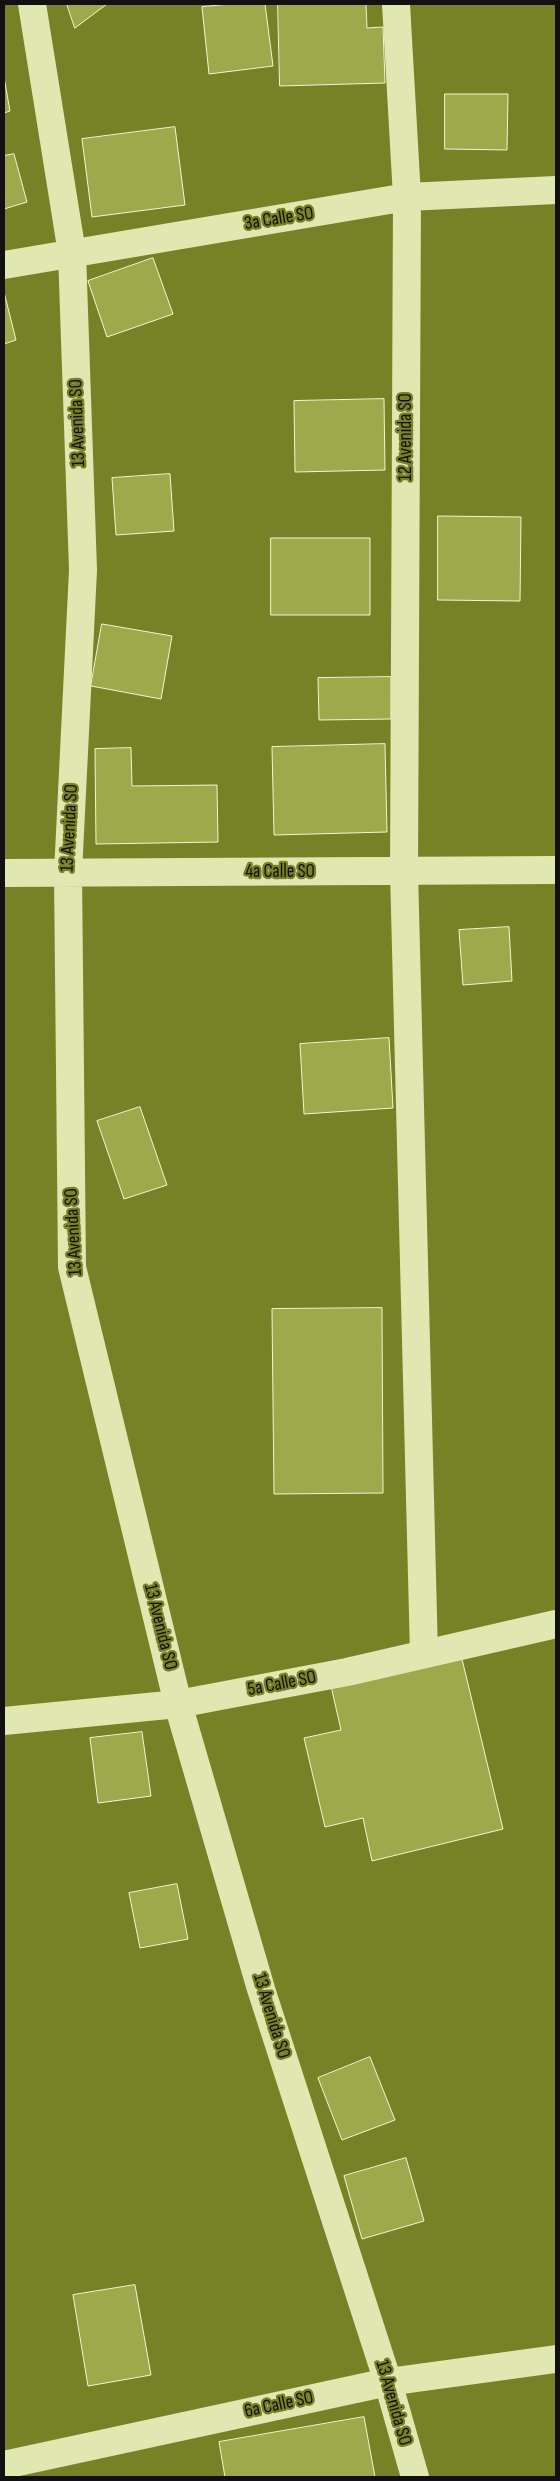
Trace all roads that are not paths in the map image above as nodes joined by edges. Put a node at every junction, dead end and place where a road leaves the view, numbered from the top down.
1 (32, 4) edge
2 (396, 4) edge
3 (556, 190) edge
4 (407, 198) junction
5 (72, 253) junction
6 (4, 265) edge
7 (556, 870) edge
8 (404, 871) junction
9 (4, 873) edge
10 (68, 873) junction
11 (556, 1624) edge
12 (424, 1654) junction
13 (178, 1704) junction
14 (4, 1721) edge
15 (556, 2359) edge
16 (388, 2382) junction
17 (4, 2465) edge
18 (415, 2477) edge

1 - 5 street, 13 Avenida SO
2 - 4 street, 12 Avenida SO
3 - 4 street, 3a Calle SO
4 - 5 street, 3a Calle SO
4 - 8 street, 12 Avenida SO
5 - 6 street, 3a Calle SO
5 - 10 street, 13 Avenida SO
7 - 8 street, 4a Calle SO
8 - 10 street, 4a Calle SO
8 - 12 street, 12 Avenida SO
9 - 10 street, 4a Calle SO
10 - 13 street, 13 Avenida SO
11 - 12 street, 5a Calle SO
12 - 13 street, 5a Calle SO
13 - 14 street, 5a Calle SO
13 - 16 street, 13 Avenida SO
15 - 16 street, 6a Calle SO
16 - 17 street, 6a Calle SO
16 - 18 street, 13 Avenida SO

